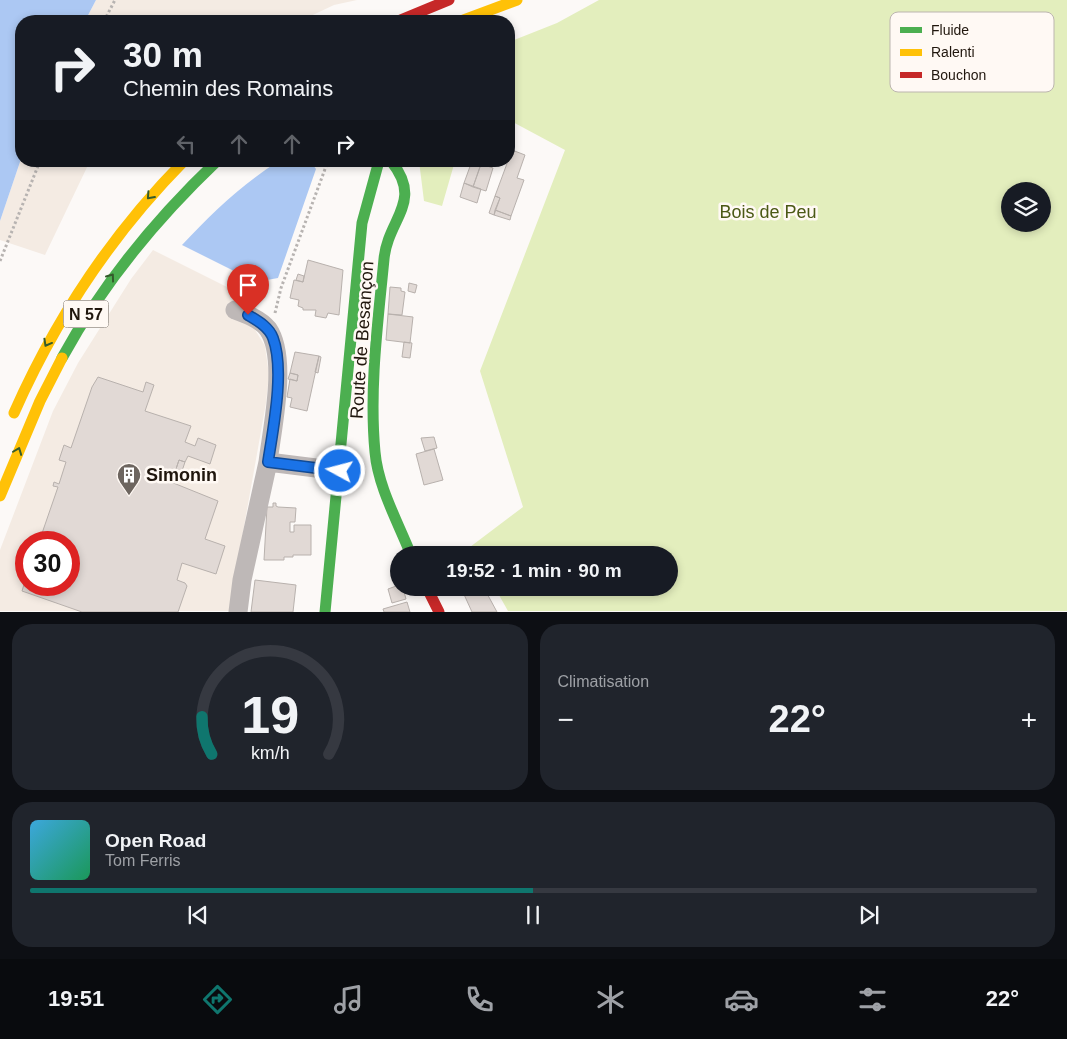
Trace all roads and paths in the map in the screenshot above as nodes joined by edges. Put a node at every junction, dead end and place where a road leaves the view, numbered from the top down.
1 (115, 0) edge
2 (517, 0) edge
3 (453, 4) edge
4 (107, 15) edge
5 (417, 15) edge
6 (477, 15) edge
7 (38, 167) edge
8 (178, 167) edge
9 (211, 167) edge
10 (326, 167) edge
11 (377, 167) edge
12 (397, 167) edge
13 (0, 261) edge
14 (235, 310) dead end
15 (270, 333) junction
16 (9, 424) dead end
17 (268, 462) junction
18 (340, 471) junction
19 (0, 496) edge
20 (407, 546) edge
21 (431, 596) edge
22 (238, 612) edge
23 (325, 612) edge
24 (439, 612) edge

1 - 4 path
2 - 6 main road
3 - 5 main road
7 - 13 path
8 -> 16 main road, N 57
19 -> 9 main road, N 57
10 - 15 path
11 - 18 main road
12 - 20 main road, Route de Besançon
14 - 15 street
15 - 17 street
17 - 18 street
17 - 22 street
18 - 23 main road
21 - 24 main road

